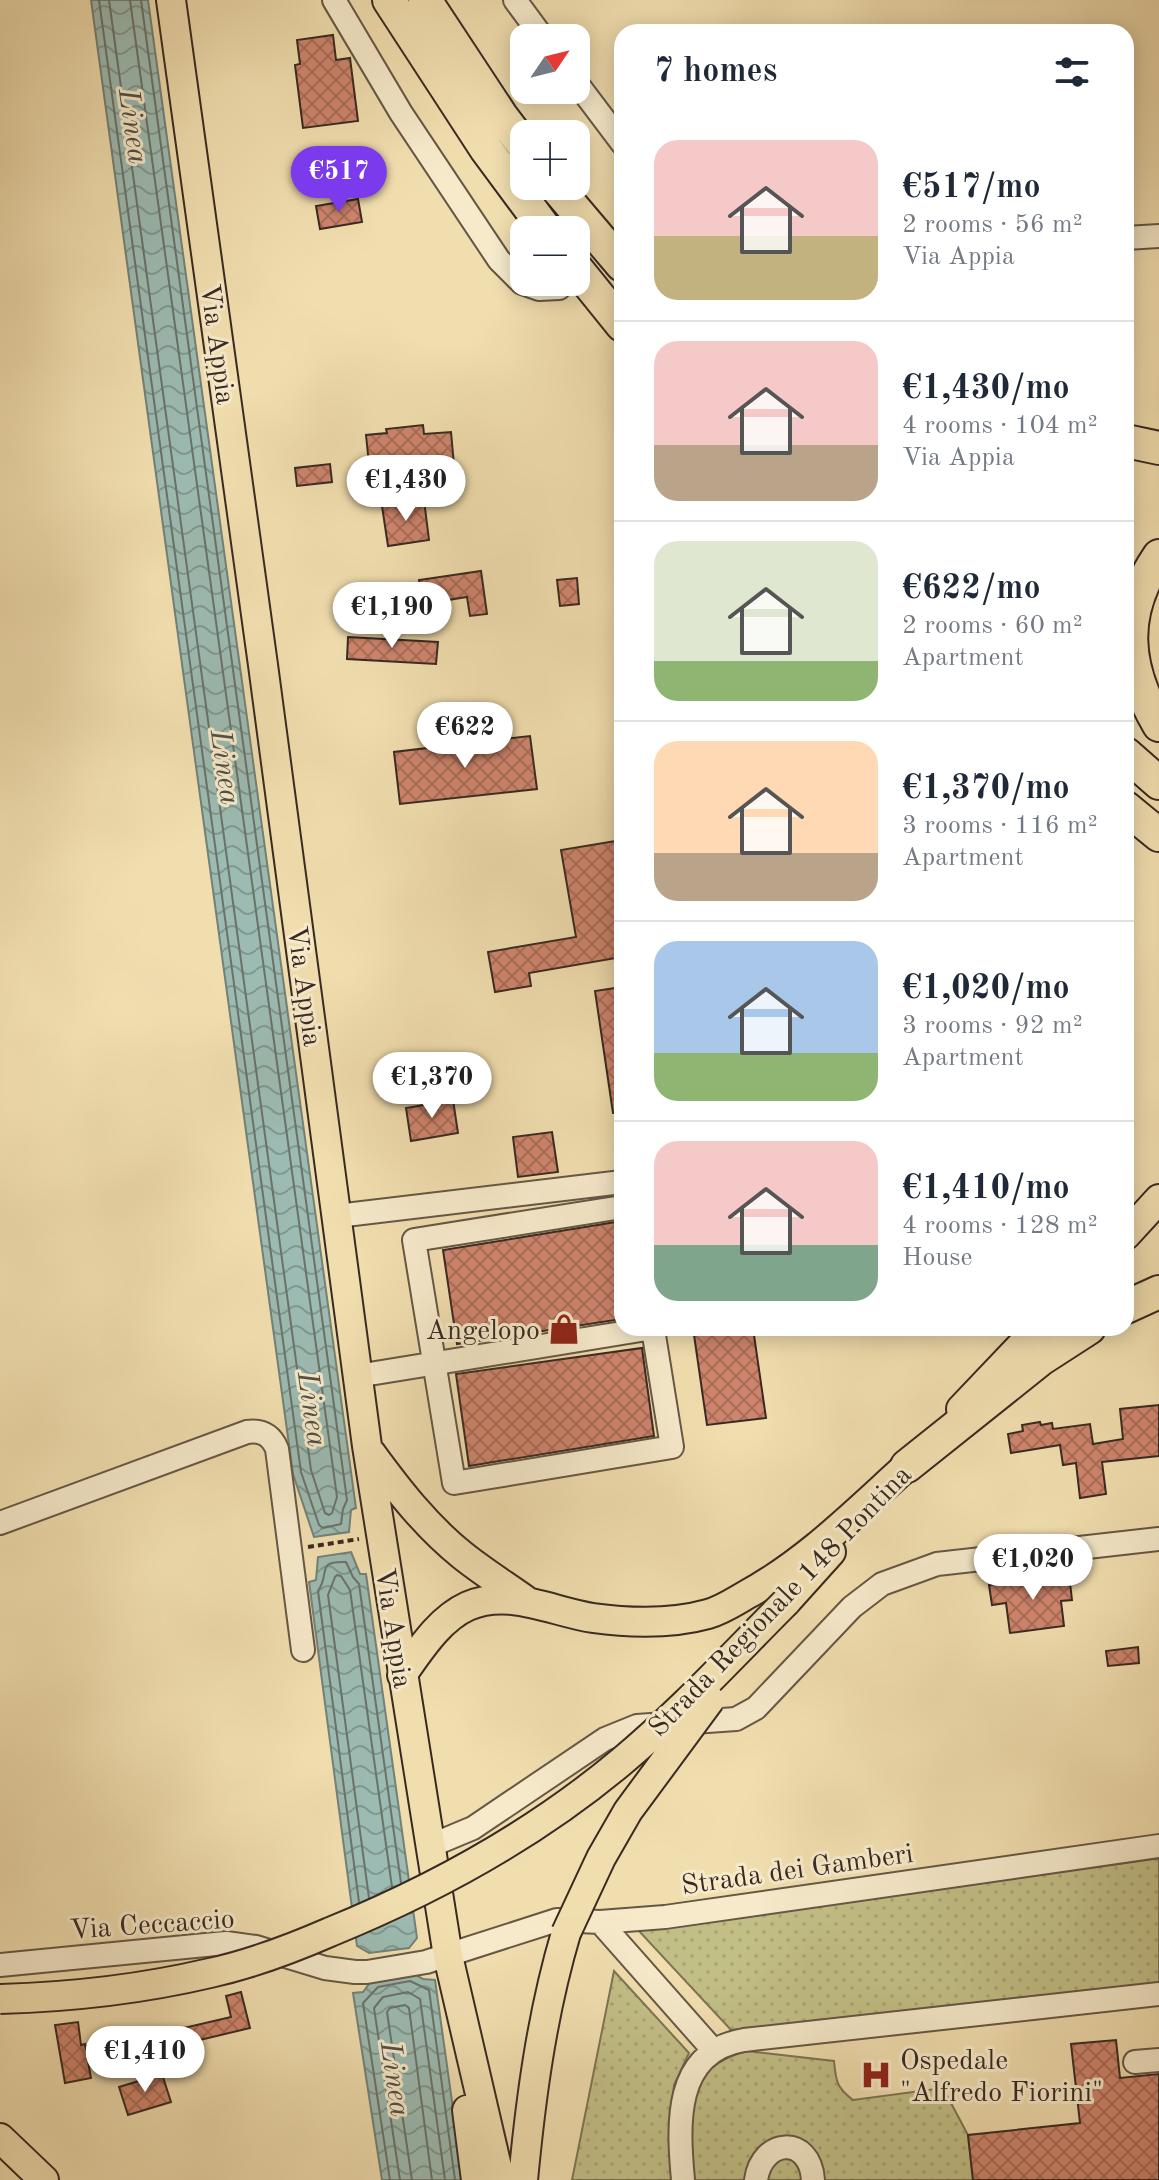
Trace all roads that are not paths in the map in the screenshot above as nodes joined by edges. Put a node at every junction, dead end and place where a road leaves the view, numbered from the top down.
1 (171, 0) edge
2 (334, 0) edge
3 (389, 0) edge
4 (425, 0) edge
5 (515, 0) edge
6 (533, 24) edge
7 (590, 101) edge
8 (510, 127) edge
9 (614, 132) edge
10 (567, 200) edge
11 (576, 200) edge
12 (536, 216) edge
13 (1159, 236) edge
14 (1134, 238) edge
15 (614, 243) edge
16 (614, 256) edge
17 (510, 271) edge
18 (589, 296) edge
19 (614, 318) edge
20 (1134, 443) edge
21 (1159, 448) edge
22 (1159, 556) edge
23 (1134, 613) edge
24 (1134, 655) edge
25 (1159, 725) edge
26 (1134, 761) edge
27 (1159, 783) edge
28 (1134, 815) edge
29 (1159, 835) edge
30 (614, 1183) edge
31 (1159, 1199) edge
32 (614, 1208) edge
33 (337, 1216) junction
34 (1134, 1226) edge
35 (1159, 1292) edge
36 (1134, 1303) edge
37 (614, 1334) edge
38 (654, 1336) edge
39 (1030, 1336) edge
40 (1077, 1336) edge
41 (434, 1364) junction
42 (357, 1376) junction
43 (367, 1446) junction
44 (907, 1466) junction
45 (0, 1523) edge
46 (1159, 1539) edge
47 (529, 1602) junction
48 (786, 1602) junction
49 (303, 1650) dead end
50 (402, 1675) junction
51 (430, 1846) junction
52 (1159, 1846) edge
53 (600, 1922) junction
54 (441, 1962) junction
55 (0, 1965) edge
56 (1159, 1994) edge
57 (0, 1999) edge
58 (714, 2051) junction
59 (1159, 2060) edge
60 (1135, 2062) dead end
61 (0, 2138) edge
62 (44, 2180) edge
63 (476, 2180) edge
64 (500, 2180) edge
65 (523, 2180) edge
66 (683, 2180) edge
67 (756, 2180) edge
68 (813, 2180) edge

1 - 33 main road, Via Appia
2 - 17 street
3 - 12 highway
4 - 8 highway
5 - 6 street
7 - 9 street
10 - 16 highway
11 - 15 highway
13 - 14 street
18 - 19 highway
20 - 21 highway
22 - 23 highway
24 - 25 highway
26 - 27 highway
28 - 29 highway
30 - 33 street
31 - 34 main road
32 - 41 street
33 - 42 main road, Via Appia
35 - 36 highway
37 - 41 street
38 - 41 street
39 - 44 main road, Strada Regionale 148 Pontina
40 - 44 highway
41 - 42 street
42 - 43 main road, Via Appia
43 - 47 main road
43 - 50 main road, Via Appia
44 - 47 main road
44 - 48 main road, Strada Regionale 148 Pontina
45 - 49 street
46 - 51 street
47 - 50 main road
48 - 57 main road, Strada Regionale 148 Pontina, bridge
48 - 65 main road, bridge
50 - 51 main road, Via Appia
51 - 54 main road, Via Appia
52 - 53 street, Strada dei Gamberi
53 - 54 street, Strada dei Gamberi
53 - 58 street
54 - 55 street, Via Ceccaccio
54 - 63 main road, Via Appia
54 - 64 main road, Via Appia
56 - 58 street
58 - 66 street
59 - 60 street
61 - 62 main road
67 - 68 street

